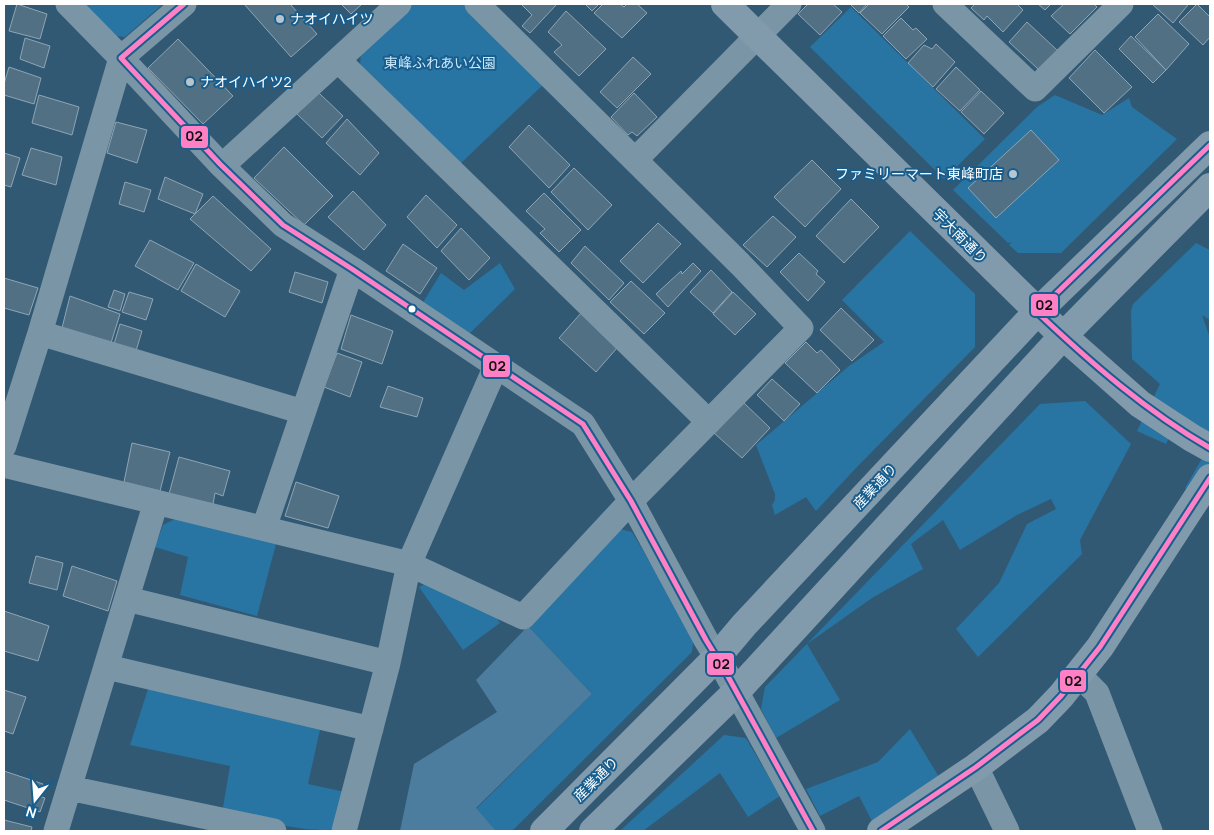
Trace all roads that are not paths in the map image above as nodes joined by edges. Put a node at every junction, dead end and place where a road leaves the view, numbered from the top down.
1 (68, 4) edge
2 (184, 4) edge
3 (399, 4) edge
4 (477, 4) edge
5 (725, 4) edge
6 (789, 4) edge
7 (945, 4) edge
8 (1122, 4) edge
9 (758, 35) junction
10 (121, 58) junction
11 (338, 60) junction
12 (1210, 145) edge
13 (635, 160) junction
14 (222, 166) junction
15 (1210, 187) edge
16 (352, 269) junction
17 (1037, 312) junction
18 (40, 333) junction
19 (1062, 336) junction
20 (496, 366) junction
21 (303, 412) junction
22 (708, 422) junction
23 (4, 446) edge
24 (1210, 448) edge
25 (4, 466) edge
26 (1210, 478) edge
27 (631, 501) junction
28 (156, 502) junction
29 (264, 528) junction
30 (409, 564) junction
31 (127, 599) junction
32 (717, 657) junction
33 (388, 663) junction
34 (107, 668) junction
35 (1079, 675) junction
36 (736, 692) junction
37 (371, 729) junction
38 (976, 767) junction
39 (69, 788) junction
40 (56, 831) edge
41 (274, 831) edge
42 (344, 831) edge
43 (544, 831) edge
44 (593, 831) edge
45 (813, 831) edge
46 (881, 831) edge
47 (1007, 831) edge
48 (1150, 831) edge

1 - 10 street
2 - 10 street
3 - 11 street
4 - 13 street
5 - 9 street, 宇大南通り
6 - 9 street
7 - 8 street
9 - 13 street
9 - 17 street, 宇大南通り
10 - 14 street
10 - 18 street
11 - 14 street
11 - 22 street
12 - 17 street, 産業通り
13 - 22 street
14 - 16 street
15 - 19 street
16 - 20 street
16 - 21 street
17 - 19 street, 宇大南通り
17 - 32 street, 産業通り
18 - 21 street
18 - 23 street
19 - 24 street, 宇大南通り
19 - 36 street
20 - 27 street
20 - 30 street
21 - 29 street
22 - 27 street
25 - 28 street
26 - 35 street
27 - 30 street
27 - 32 street
28 - 29 street
28 - 31 street
29 - 30 street
30 - 33 street
31 - 33 street
31 - 34 street
32 - 36 street
32 - 43 street, 産業通り
33 - 37 street
34 - 37 street
34 - 39 street
35 - 38 street
35 - 48 street
36 - 44 street
36 - 45 street
37 - 42 street
38 - 46 street
38 - 47 street
39 - 40 street
39 - 41 street

